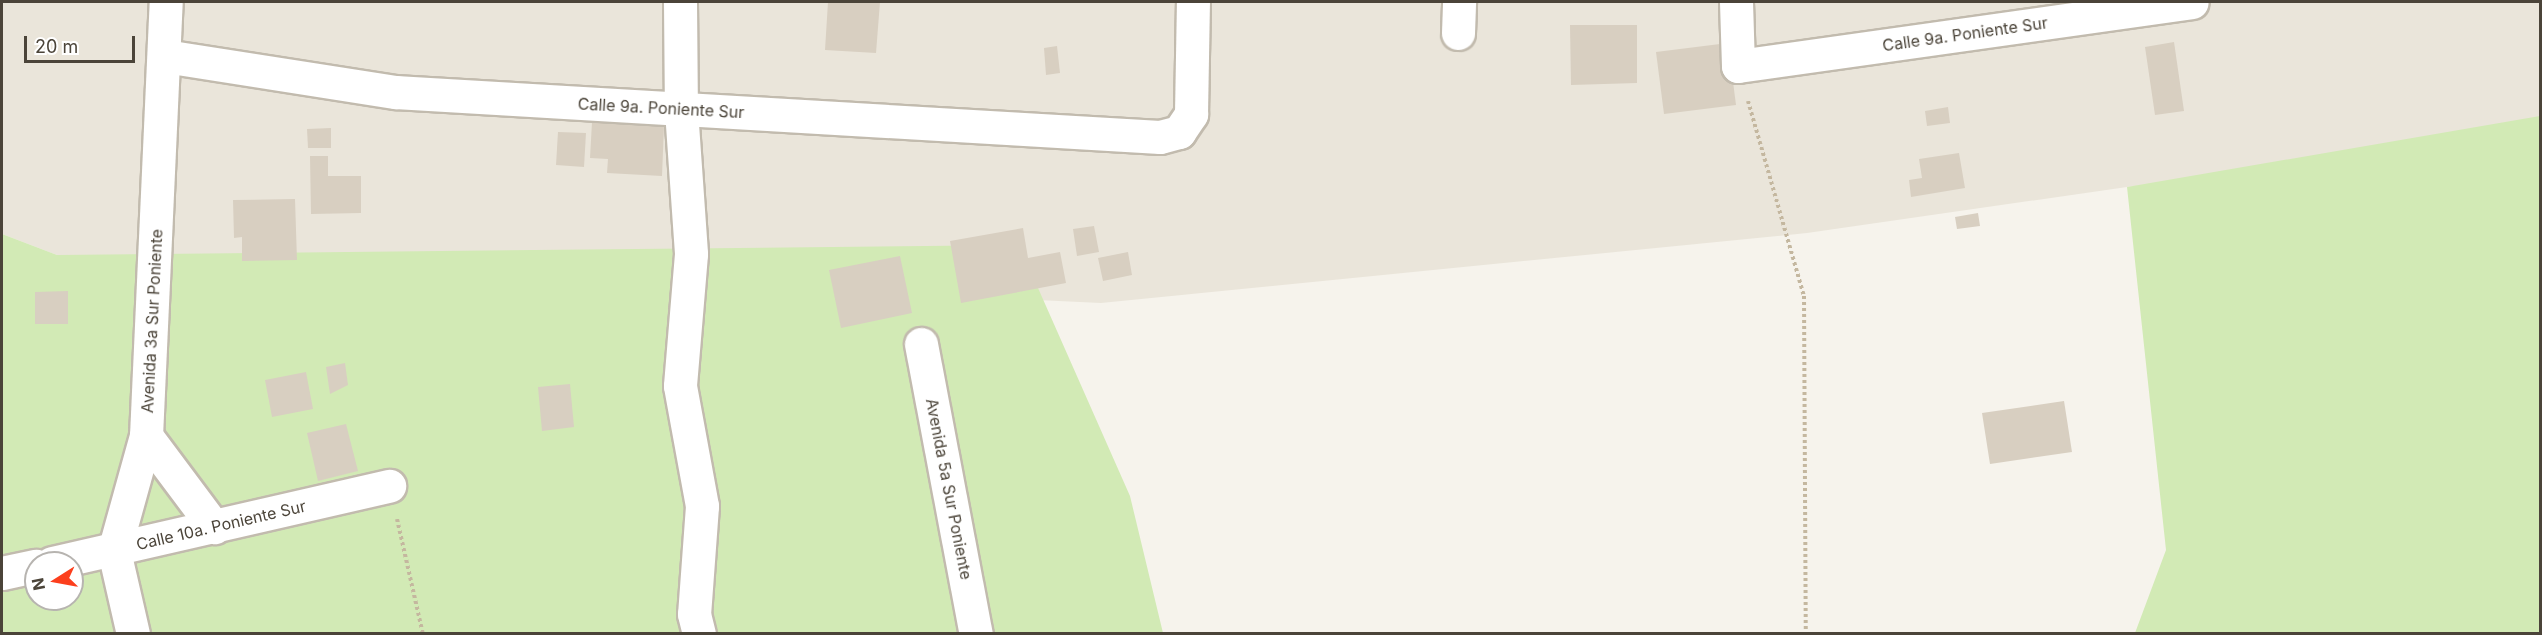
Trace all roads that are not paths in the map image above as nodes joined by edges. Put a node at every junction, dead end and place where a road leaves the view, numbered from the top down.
1 (166, 2) edge
2 (680, 2) edge
3 (1193, 2) edge
4 (1736, 2) edge
5 (2192, 2) edge
6 (165, 56) junction
7 (681, 110) junction
8 (921, 344) dead end
9 (146, 436) junction
10 (389, 486) road end
11 (213, 527) junction
12 (114, 551) junction
13 (84, 557) edge
14 (24, 568) edge
15 (2, 573) edge
16 (133, 633) edge
17 (699, 633) edge
18 (976, 633) edge

1 - 6 street, Avenida 3a Sur Poniente
2 - 7 street
3 - 7 street, Calle 9a. Poniente Sur
4 - 5 street, Calle 9a. Poniente Sur
6 - 7 street, Calle 9a. Poniente Sur
6 - 9 street, Avenida 3a Sur Poniente
7 - 17 street
8 - 18 street, Avenida 5a Sur Poniente
9 - 11 street
9 - 12 street, Avenida 3a Sur Poniente
10 - 11 street, Calle 10a. Poniente Sur
11 - 12 street, Calle 10a. Poniente Sur
12 - 13 street, Calle 10a. Poniente Sur
12 - 16 street, Avenida 3a Sur Poniente
14 - 15 street

